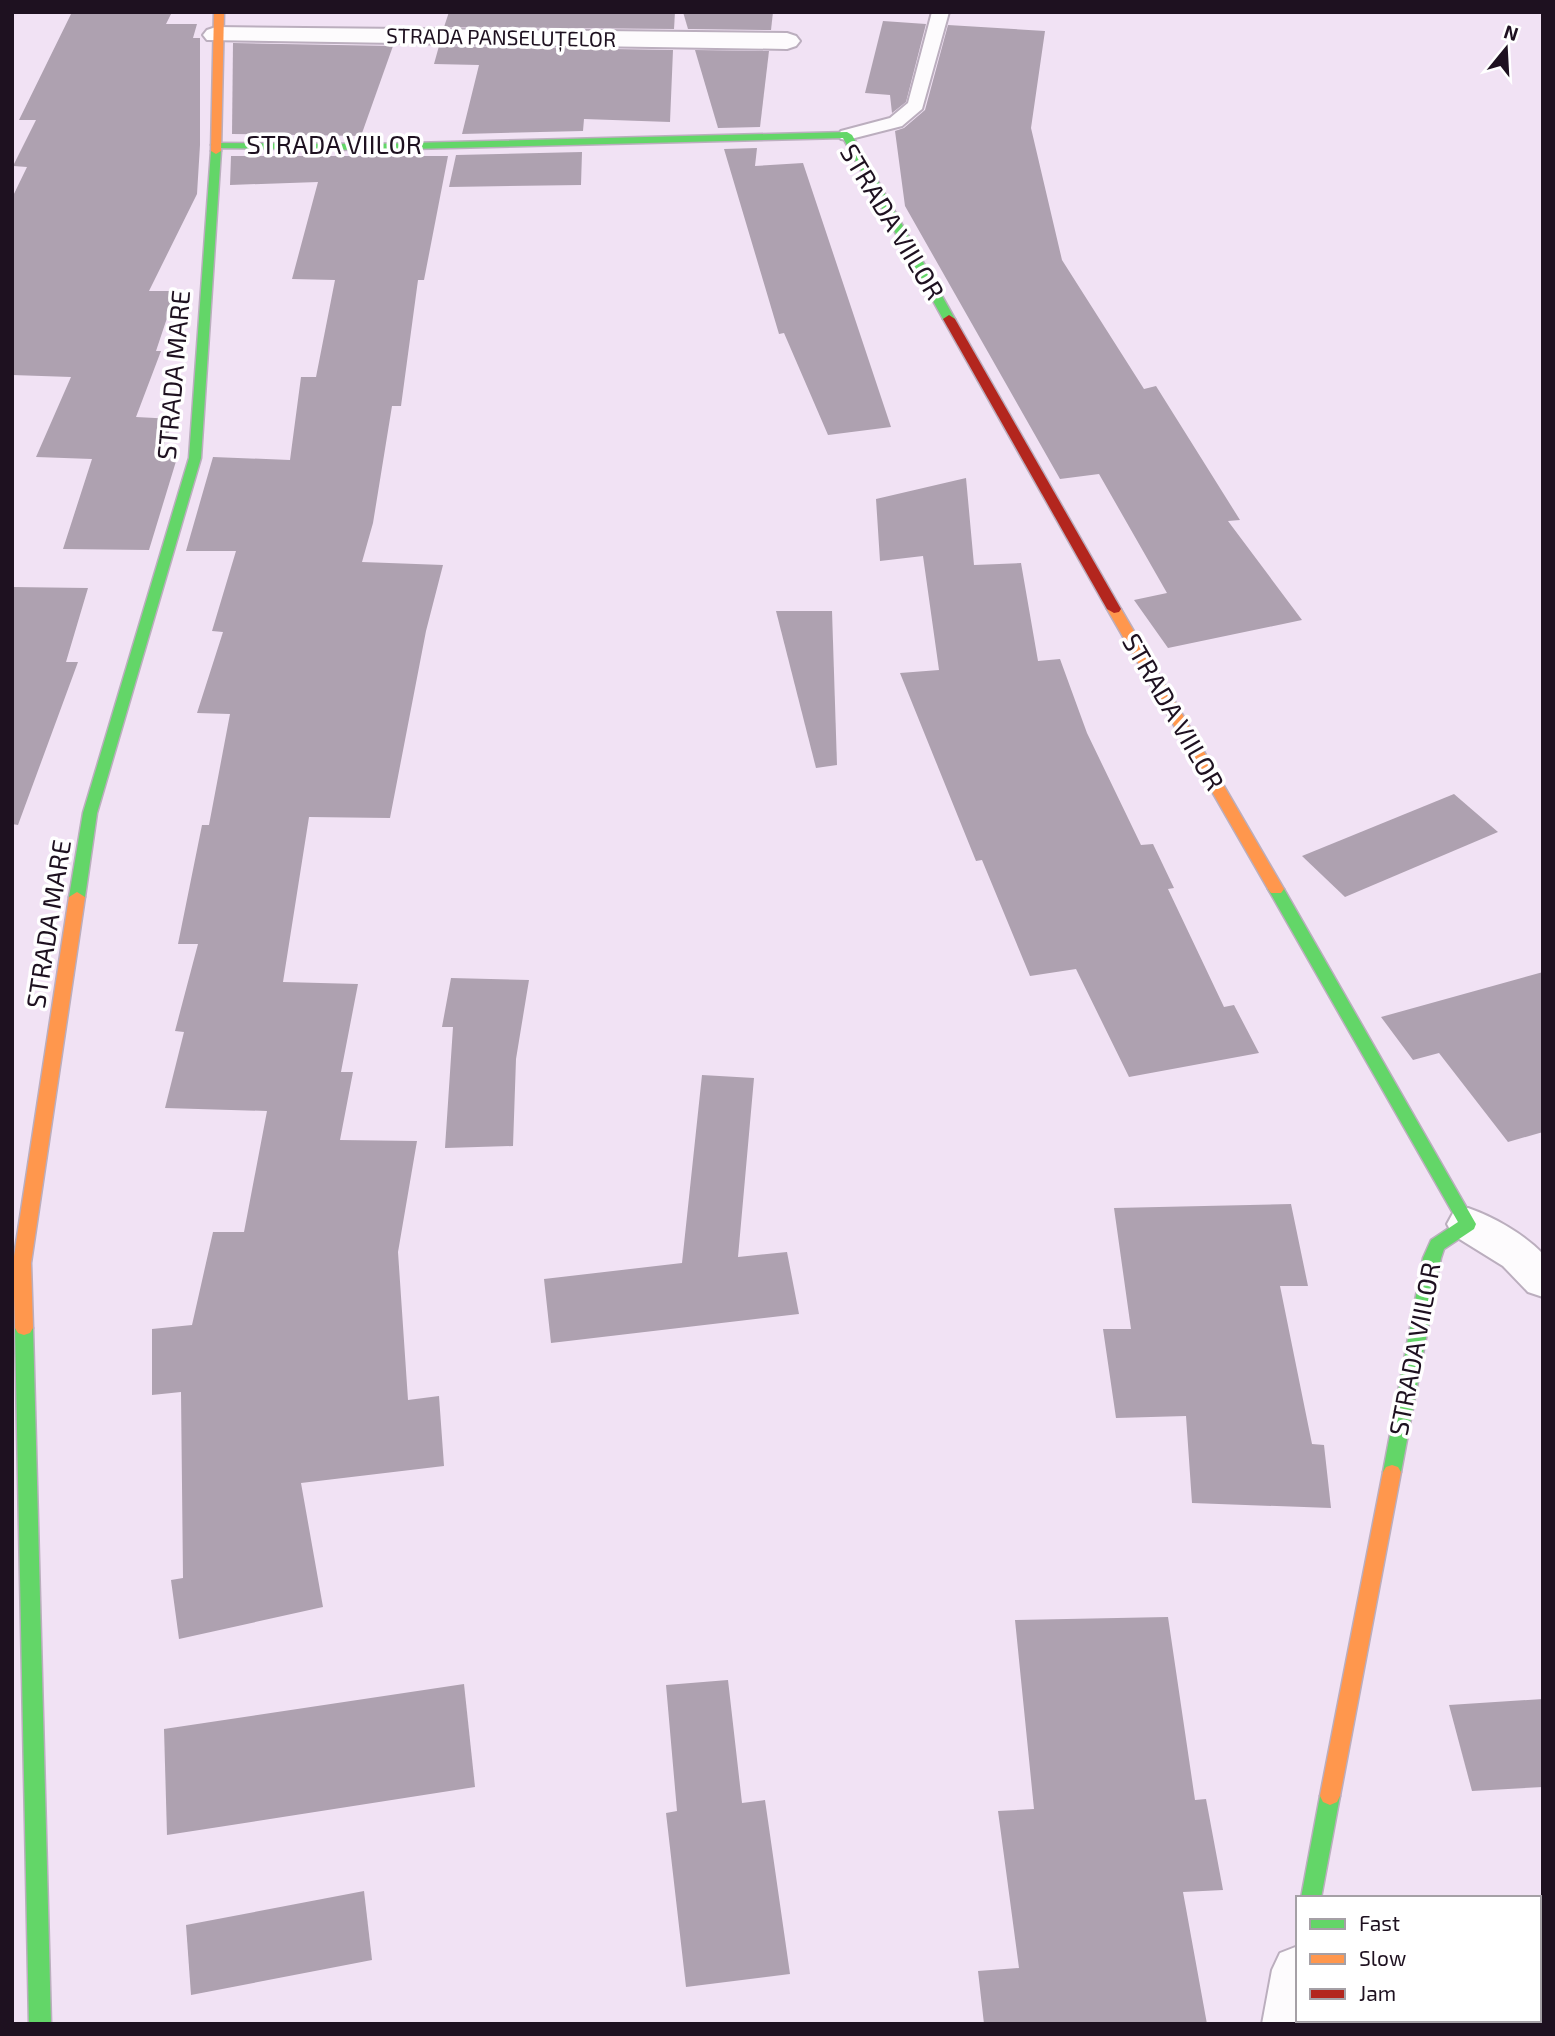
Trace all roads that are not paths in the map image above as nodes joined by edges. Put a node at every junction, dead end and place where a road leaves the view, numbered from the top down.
1 (941, 12) edge
2 (217, 23) edge
3 (787, 41) dead end
4 (847, 135) junction
5 (216, 145) junction
6 (1468, 1224) junction
7 (1543, 1281) edge
8 (1311, 1896) edge
9 (1296, 1979) edge
10 (40, 2024) edge
11 (1287, 2024) edge

1 - 4 lane
2 - 3 street, STRADA PANSELUȚELOR
2 - 5 street, STRADA MARE
4 - 5 street, STRADA VIILOR
4 - 6 street, STRADA VIILOR
5 - 10 street, STRADA MARE
6 - 7 street
6 - 8 street, STRADA VIILOR
9 - 11 street

